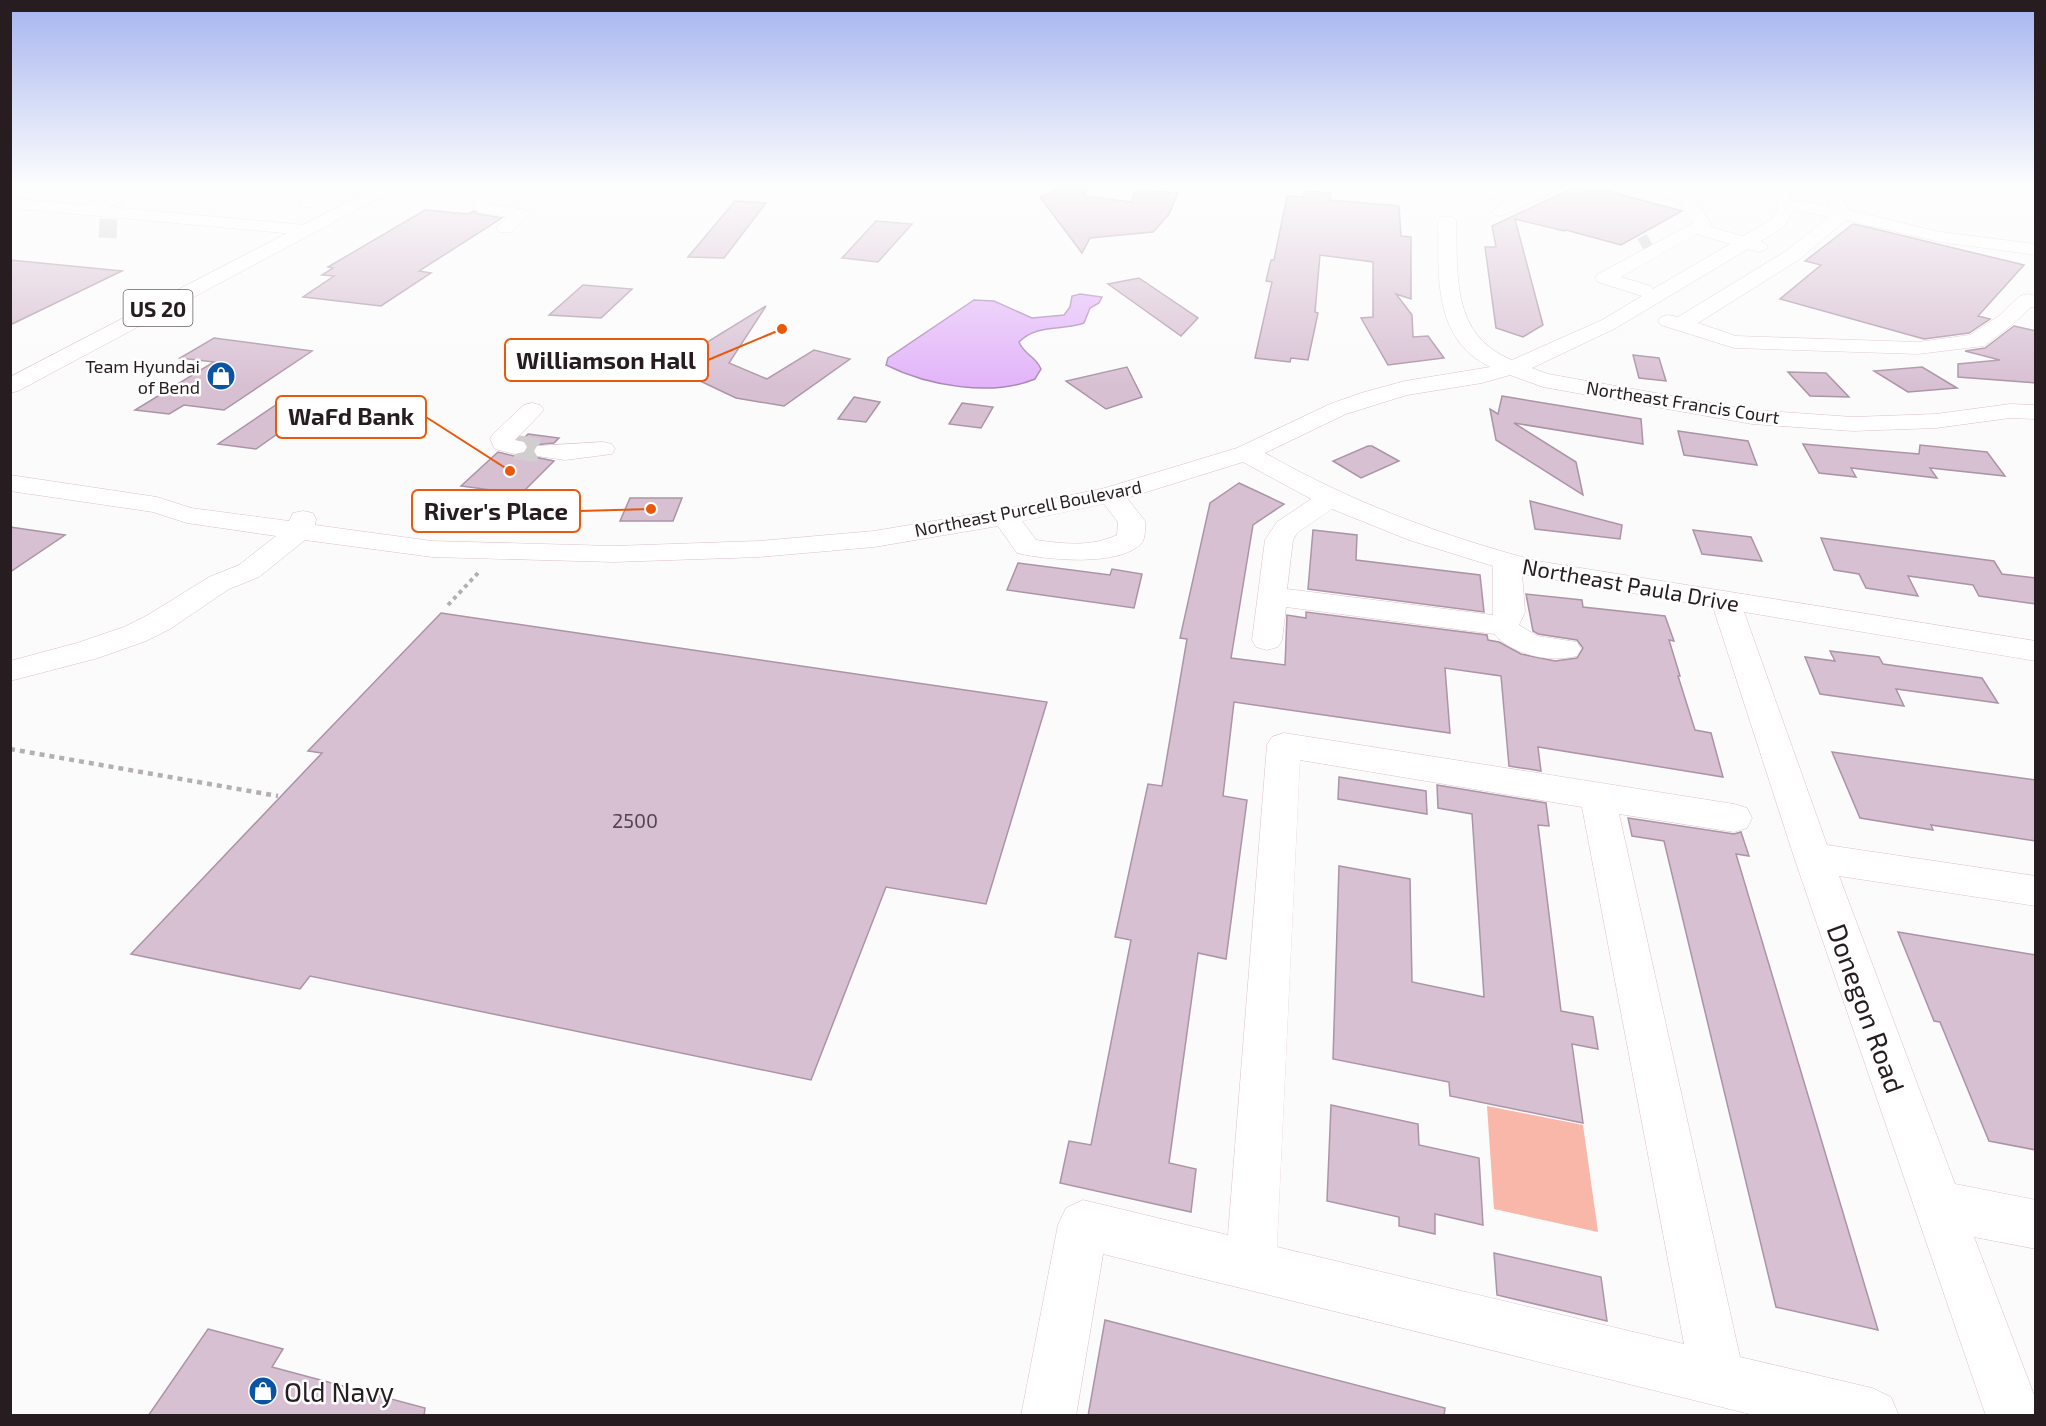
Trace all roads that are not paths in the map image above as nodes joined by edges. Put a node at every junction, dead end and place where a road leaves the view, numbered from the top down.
1 (260, 254) edge
2 (1449, 254) edge
3 (1642, 254) tunnel mouth
4 (1715, 254) edge
5 (1720, 254) edge
6 (1787, 254) edge
7 (1793, 255) joint
8 (1644, 291) junction
9 (2036, 302) edge
10 (1632, 310) junction
11 (2014, 311) junction
12 (2036, 317) edge
13 (1681, 324) junction
14 (1574, 339) junction
15 (1512, 368) junction
16 (10, 386) edge
17 (532, 410) dead end
18 (2036, 412) edge
19 (513, 442) dead end
20 (558, 448) tunnel mouth
21 (603, 449) dead end
22 (1246, 453) junction
23 (10, 483) edge
24 (1110, 495) junction
25 (1331, 498) junction
26 (158, 505) junction
27 (1005, 517) junction
28 (302, 522) junction
29 (270, 527) junction
30 (529, 550) junction
31 (1507, 561) junction
32 (219, 583) junction
33 (1272, 596) junction
34 (1725, 600) junction
35 (1503, 626) junction
36 (1267, 640) dead end
37 (1566, 649) dead end
38 (2036, 651) edge
39 (10, 671) edge
40 (1598, 796) junction
41 (1734, 818) dead end
42 (1814, 857) junction
43 (2036, 891) edge
44 (1938, 1205) junction
45 (2036, 1225) edge
46 (1251, 1266) junction
47 (1718, 1379) junction
48 (1847, 1412) edge
49 (1048, 1416) edge
50 (2014, 1416) edge

1 - 16 street, US 20
2 - 15 street, Northeast Francis Court
3 - 8 street
4 - 8 street, Northeast Purcell Boulevard
5 - 10 street, Northeast Purcell Boulevard
6 - 7 street
7 - 13 street
8 - 14 street, Northeast Purcell Boulevard
9 - 11 street
10 - 13 street
10 - 14 street, Northeast Purcell Boulevard
11 - 12 street
11 - 13 street
14 - 15 street, Northeast Purcell Boulevard
15 - 18 street, Northeast Francis Court
15 - 22 street, Northeast Purcell Boulevard
17 - 19 street
20 - 21 street
22 - 24 street, Northeast Purcell Boulevard
22 - 25 street, Northeast Paula Drive
23 - 26 street, Northeast Purcell Boulevard
24 - 27 street, Northeast Purcell Boulevard
24 - 27 street
25 - 31 street, Northeast Paula Drive
25 - 33 street
26 - 28 street, Northeast Purcell Boulevard
26 - 29 street, Northeast Purcell Boulevard
27 - 30 street, Northeast Purcell Boulevard
28 - 29 street
28 - 30 street, Northeast Purcell Boulevard
28 - 30 street, Northeast Purcell Boulevard
28 - 32 street
29 - 32 street
31 - 34 street, Northeast Paula Drive
31 - 35 street
32 - 39 street
33 - 35 street
33 - 36 street
34 - 38 street, Northeast Paula Drive
34 - 42 street, Donegon Road
35 - 37 street
40 - 41 street
40 - 46 street
40 - 47 street
42 - 43 street
42 - 44 street, Donegon Road
44 - 45 street
44 - 50 street, Donegon Road
46 - 47 street
46 - 49 street
47 - 48 street

